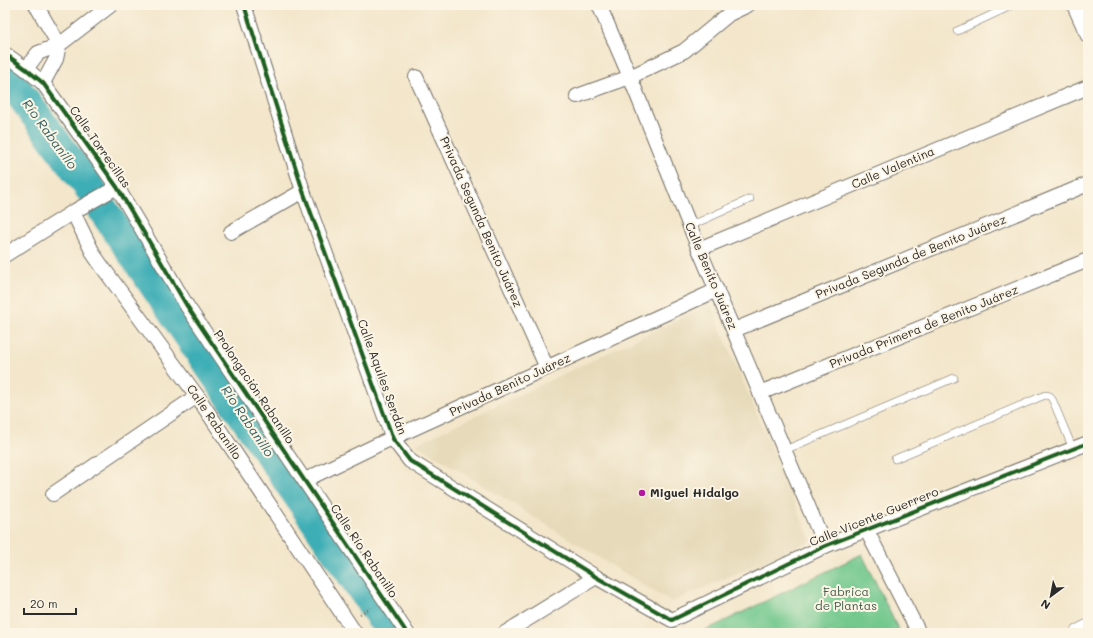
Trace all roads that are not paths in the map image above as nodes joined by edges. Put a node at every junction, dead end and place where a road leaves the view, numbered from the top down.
1 (36, 5) edge
2 (111, 5) edge
3 (244, 5) edge
4 (599, 5) edge
5 (748, 5) edge
6 (1013, 5) edge
7 (1074, 5) edge
8 (957, 31) dead end
9 (1088, 36) edge
10 (59, 45) junction
11 (5, 54) edge
12 (26, 69) junction
13 (416, 77) dead end
14 (630, 77) junction
15 (43, 83) junction
16 (1088, 87) edge
17 (577, 96) dead end
18 (1088, 184) edge
19 (117, 187) junction
20 (303, 191) junction
21 (750, 199) dead end
22 (73, 212) junction
23 (690, 226) junction
24 (231, 232) dead end
25 (699, 249) junction
26 (5, 256) edge
27 (1088, 260) edge
28 (717, 290) junction
29 (187, 306) joint
30 (734, 330) junction
31 (547, 368) junction
32 (954, 378) dead end
33 (760, 393) junction
34 (197, 396) junction
35 (393, 439) junction
36 (1088, 443) edge
37 (1073, 449) junction
38 (785, 450) junction
39 (895, 459) dead end
40 (305, 480) junction
41 (54, 494) dead end
42 (866, 529) junction
43 (825, 546) junction
44 (596, 577) junction
45 (672, 620) joint
46 (352, 632) edge
47 (407, 633) edge
48 (505, 633) edge
49 (919, 633) edge

1 - 10 street
2 - 10 street
3 - 20 street, Calle Aquiles Serdán
4 - 14 street, Calle Benito Juárez
5 - 14 street
6 - 8 lane
7 - 9 street
10 - 12 street
10 - 15 street
11 - 12 street, Calle Torrecillas
12 - 15 street, Calle Torrecillas
13 - 31 street, Privada Segunda Benito Juárez
14 - 17 street
14 - 23 street, Calle Benito Juárez
15 - 19 street, Calle Torrecillas
16 - 25 street, Calle Valentina
18 - 30 street, Privada Segunda de Benito Juárez
19 - 22 street
19 - 29 street, Calle Torrecillas
20 - 24 street
20 - 35 street, Calle Aquiles Serdán
21 - 23 lane
22 - 26 street
22 - 34 street, Calle Rabanillo
23 - 25 street, Calle Benito Juárez
25 - 28 street, Calle Benito Juárez
27 - 33 street, Privada Primera de Benito Juárez
28 - 30 street, Calle Benito Juárez
28 - 31 street, Privada Benito Juárez
29 - 40 street, Prolongación Rabanillo
30 - 33 street, Calle Benito Juárez
31 - 35 street, Privada Benito Juárez
32 - 38 lane
33 - 38 street, Calle Benito Juárez
34 - 41 street
34 - 46 street, Calle Rabanillo
35 - 40 street, Privada Benito Juárez
35 - 44 street, Calle Aquiles Serdán
36 - 37 street, Calle Vicente Guerrero
37 - 39 lane
37 - 42 street, Calle Vicente Guerrero
38 - 43 street, Calle Benito Juárez
40 - 47 street, Calle Río Rabanillo
42 - 43 street, Calle Vicente Guerrero
42 - 49 street
43 - 45 street, Calle Vicente Guerrero
44 - 45 street, Calle Aquiles Serdán
44 - 48 street

